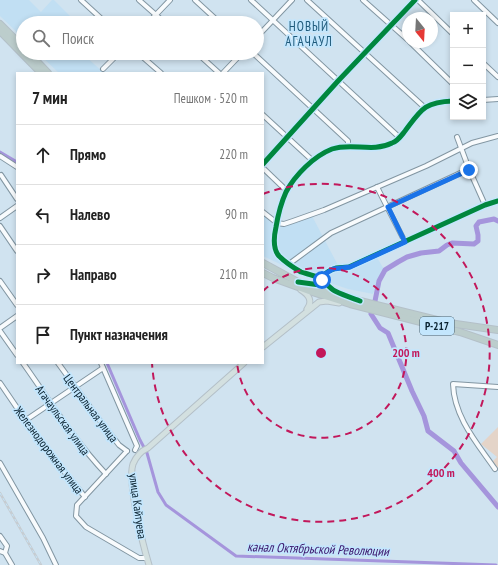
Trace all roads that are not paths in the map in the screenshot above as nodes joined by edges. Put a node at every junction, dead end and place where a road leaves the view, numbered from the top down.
1 (81, 0) edge
2 (139, 0) edge
3 (170, 0) edge
4 (195, 0) edge
5 (252, 0) edge
6 (292, 0) edge
7 (307, 0) edge
8 (363, 0) edge
9 (415, 0) edge
10 (418, 0) edge
11 (474, 0) edge
12 (156, 15) joint
13 (98, 16) edge
14 (212, 16) edge
15 (274, 20) junction
16 (498, 23) edge
17 (0, 24) edge
18 (392, 24) junction
19 (0, 31) edge
20 (264, 31) edge
21 (450, 31) edge
22 (402, 34) edge
23 (16, 40) edge
24 (16, 47) edge
25 (416, 48) edge
26 (364, 52) junction
27 (28, 60) edge
28 (36, 60) edge
29 (112, 60) edge
30 (146, 60) edge
31 (205, 60) edge
32 (235, 60) edge
33 (260, 60) edge
34 (486, 66) edge
35 (103, 69) dead end
36 (40, 72) edge
37 (47, 72) edge
38 (160, 72) edge
39 (218, 72) edge
40 (224, 72) edge
41 (498, 77) edge
42 (338, 81) junction
43 (450, 81) edge
44 (498, 99) edge
45 (486, 100) edge
46 (450, 102) edge
47 (424, 107) junction
48 (313, 109) junction
49 (264, 116) edge
50 (498, 136) edge
51 (286, 137) junction
52 (457, 137) dead end
53 (400, 138) junction
54 (348, 147) junction
55 (461, 150) junction
56 (0, 156) edge
57 (313, 161) junction
58 (264, 163) edge
59 (16, 166) edge
60 (264, 169) edge
61 (469, 170) junction
62 (1, 175) edge
63 (377, 187) junction
64 (287, 191) junction
65 (16, 198) edge
66 (498, 201) edge
67 (485, 205) junction
68 (16, 207) edge
69 (388, 207) junction
70 (264, 213) edge
71 (0, 218) edge
72 (276, 223) junction
73 (0, 226) edge
74 (405, 242) junction
75 (16, 250) edge
76 (264, 264) edge
77 (289, 264) junction
78 (264, 273) edge
79 (322, 280) junction
80 (0, 281) edge
81 (296, 284) junction
82 (360, 301) junction
83 (16, 304) edge
84 (350, 304) junction
85 (302, 315) junction
86 (16, 317) edge
87 (0, 329) edge
88 (498, 330) edge
89 (498, 345) edge
90 (264, 346) edge
91 (16, 353) edge
92 (23, 364) edge
93 (59, 364) edge
94 (101, 364) edge
95 (243, 364) edge
96 (103, 368) junction
97 (0, 383) edge
98 (74, 386) junction
99 (498, 387) edge
100 (50, 402) junction
101 (26, 420) junction
102 (141, 449) junction
103 (127, 451) junction
104 (0, 463) edge
105 (495, 469) dead end
106 (106, 474) junction
107 (85, 497) junction
108 (0, 536) edge
109 (0, 551) edge
110 (5, 553) junction
111 (147, 558) junction
112 (12, 565) edge
113 (56, 565) edge
114 (148, 565) edge

1 - 13 street
2 - 12 street
3 - 12 street
4 - 14 street
5 - 15 street
6 - 15 street
7 - 26 street
8 - 18 street
9 - 18 street
10 - 21 street
11 - 16 street
15 - 20 street
15 - 42 street
17 - 23 highway
18 - 22 street
18 - 26 street
19 - 24 highway
25 - 43 street
26 - 42 street
26 - 47 street
27 - 36 highway
28 - 37 highway
29 - 35 street
30 - 38 street
31 - 39 street
32 - 40 street
33 - 48 street
34 - 41 street
42 - 48 street
42 - 53 street
44 - 45 street
46 - 47 street
47 - 53 street
48 - 51 street
48 - 54 street
49 - 51 street
50 - 55 street
51 - 57 street
51 - 58 street
52 - 55 street
53 - 54 street
54 - 57 street
55 - 61 street
55 - 63 street
56 - 59 street
57 - 64 street
60 - 64 street
61 - 67 street
61 - 69 street
62 - 65 street
63 - 69 street
63 - 72 street
64 - 72 street
66 - 67 street
67 - 74 street
68 - 71 street
69 - 74 street
69 - 77 street
70 - 72 street
72 - 77 street
73 - 75 street
74 - 79 street
76 - 81 highway
77 - 79 street
78 - 81 highway
79 - 81 street
79 - 82 street
80 - 83 street
81 - 82 highway
81 - 84 highway
81 - 85 main road
82 - 88 highway
84 - 85 main road
84 - 89 highway, Р-217
85 - 90 main road
86 - 87 street
87 - 91 street
92 - 100 street, Агачаульская улица
93 - 98 street, Центральная улица
94 - 96 street
95 - 102 main road
96 - 98 street
96 - 102 street
97 - 101 street, Железнодорожная улица
98 - 100 street
98 - 103 street, Центральная улица
99 - 105 street
100 - 101 street
100 - 106 street, Агачаульская улица
101 - 107 street, Железнодорожная улица
102 - 103 street
102 - 111 main road, улица Кайтуева
103 - 106 street
104 - 113 street
106 - 107 street
107 - 111 street
108 - 110 street
109 - 110 street
110 - 112 street
111 - 114 main road, улица Кайтуева

